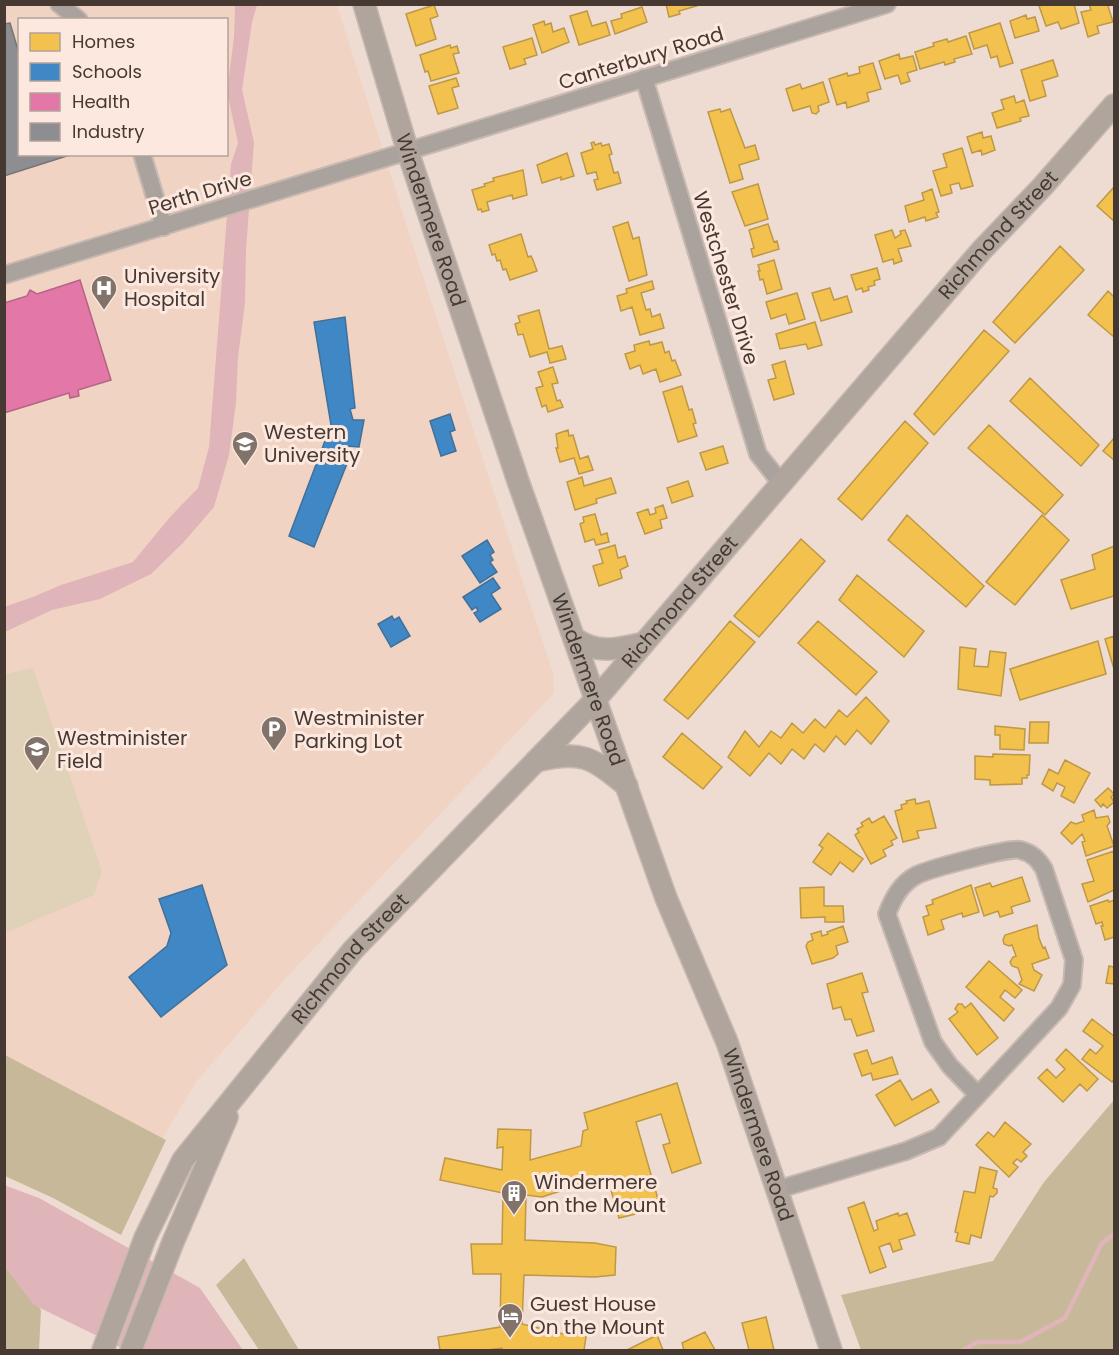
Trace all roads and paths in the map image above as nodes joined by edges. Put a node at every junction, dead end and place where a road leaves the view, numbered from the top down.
1 (59, 4) edge
2 (364, 4) edge
3 (887, 4) edge
4 (76, 18) edge
5 (644, 78) junction
6 (1114, 105) edge
7 (408, 152) junction
8 (143, 156) edge
9 (164, 227) junction
10 (4, 275) edge
11 (782, 483) junction
12 (574, 638) junction
13 (644, 643) junction
14 (596, 699) junction
15 (536, 760) junction
16 (627, 786) junction
17 (238, 1092) junction
18 (978, 1095) junction
19 (776, 1190) junction
20 (103, 1350) edge
21 (131, 1350) edge
22 (831, 1350) edge

1 - 4 street
2 - 7 main road, Windermere Road
3 - 5 street, Canterbury Road
5 - 7 street, Canterbury Road
5 - 11 street, Westchester Drive
6 - 11 main road, Richmond Street
7 - 9 street, Perth Drive
7 - 12 main road, Windermere Road
8 - 9 street
9 - 10 street, Perth Drive
11 - 13 main road, Richmond Street
12 - 13 main road
12 - 14 main road, Windermere Road
13 - 14 main road, Richmond Street
14 - 15 main road, Richmond Street
14 - 16 main road, Windermere Road
15 - 16 main road
15 - 17 main road, Richmond Street
16 - 19 main road, Windermere Road
17 - 20 main road, Richmond Street
17 - 21 main road, Richmond Street
18 - 18 street
18 - 19 street
19 - 22 main road, Windermere Road

